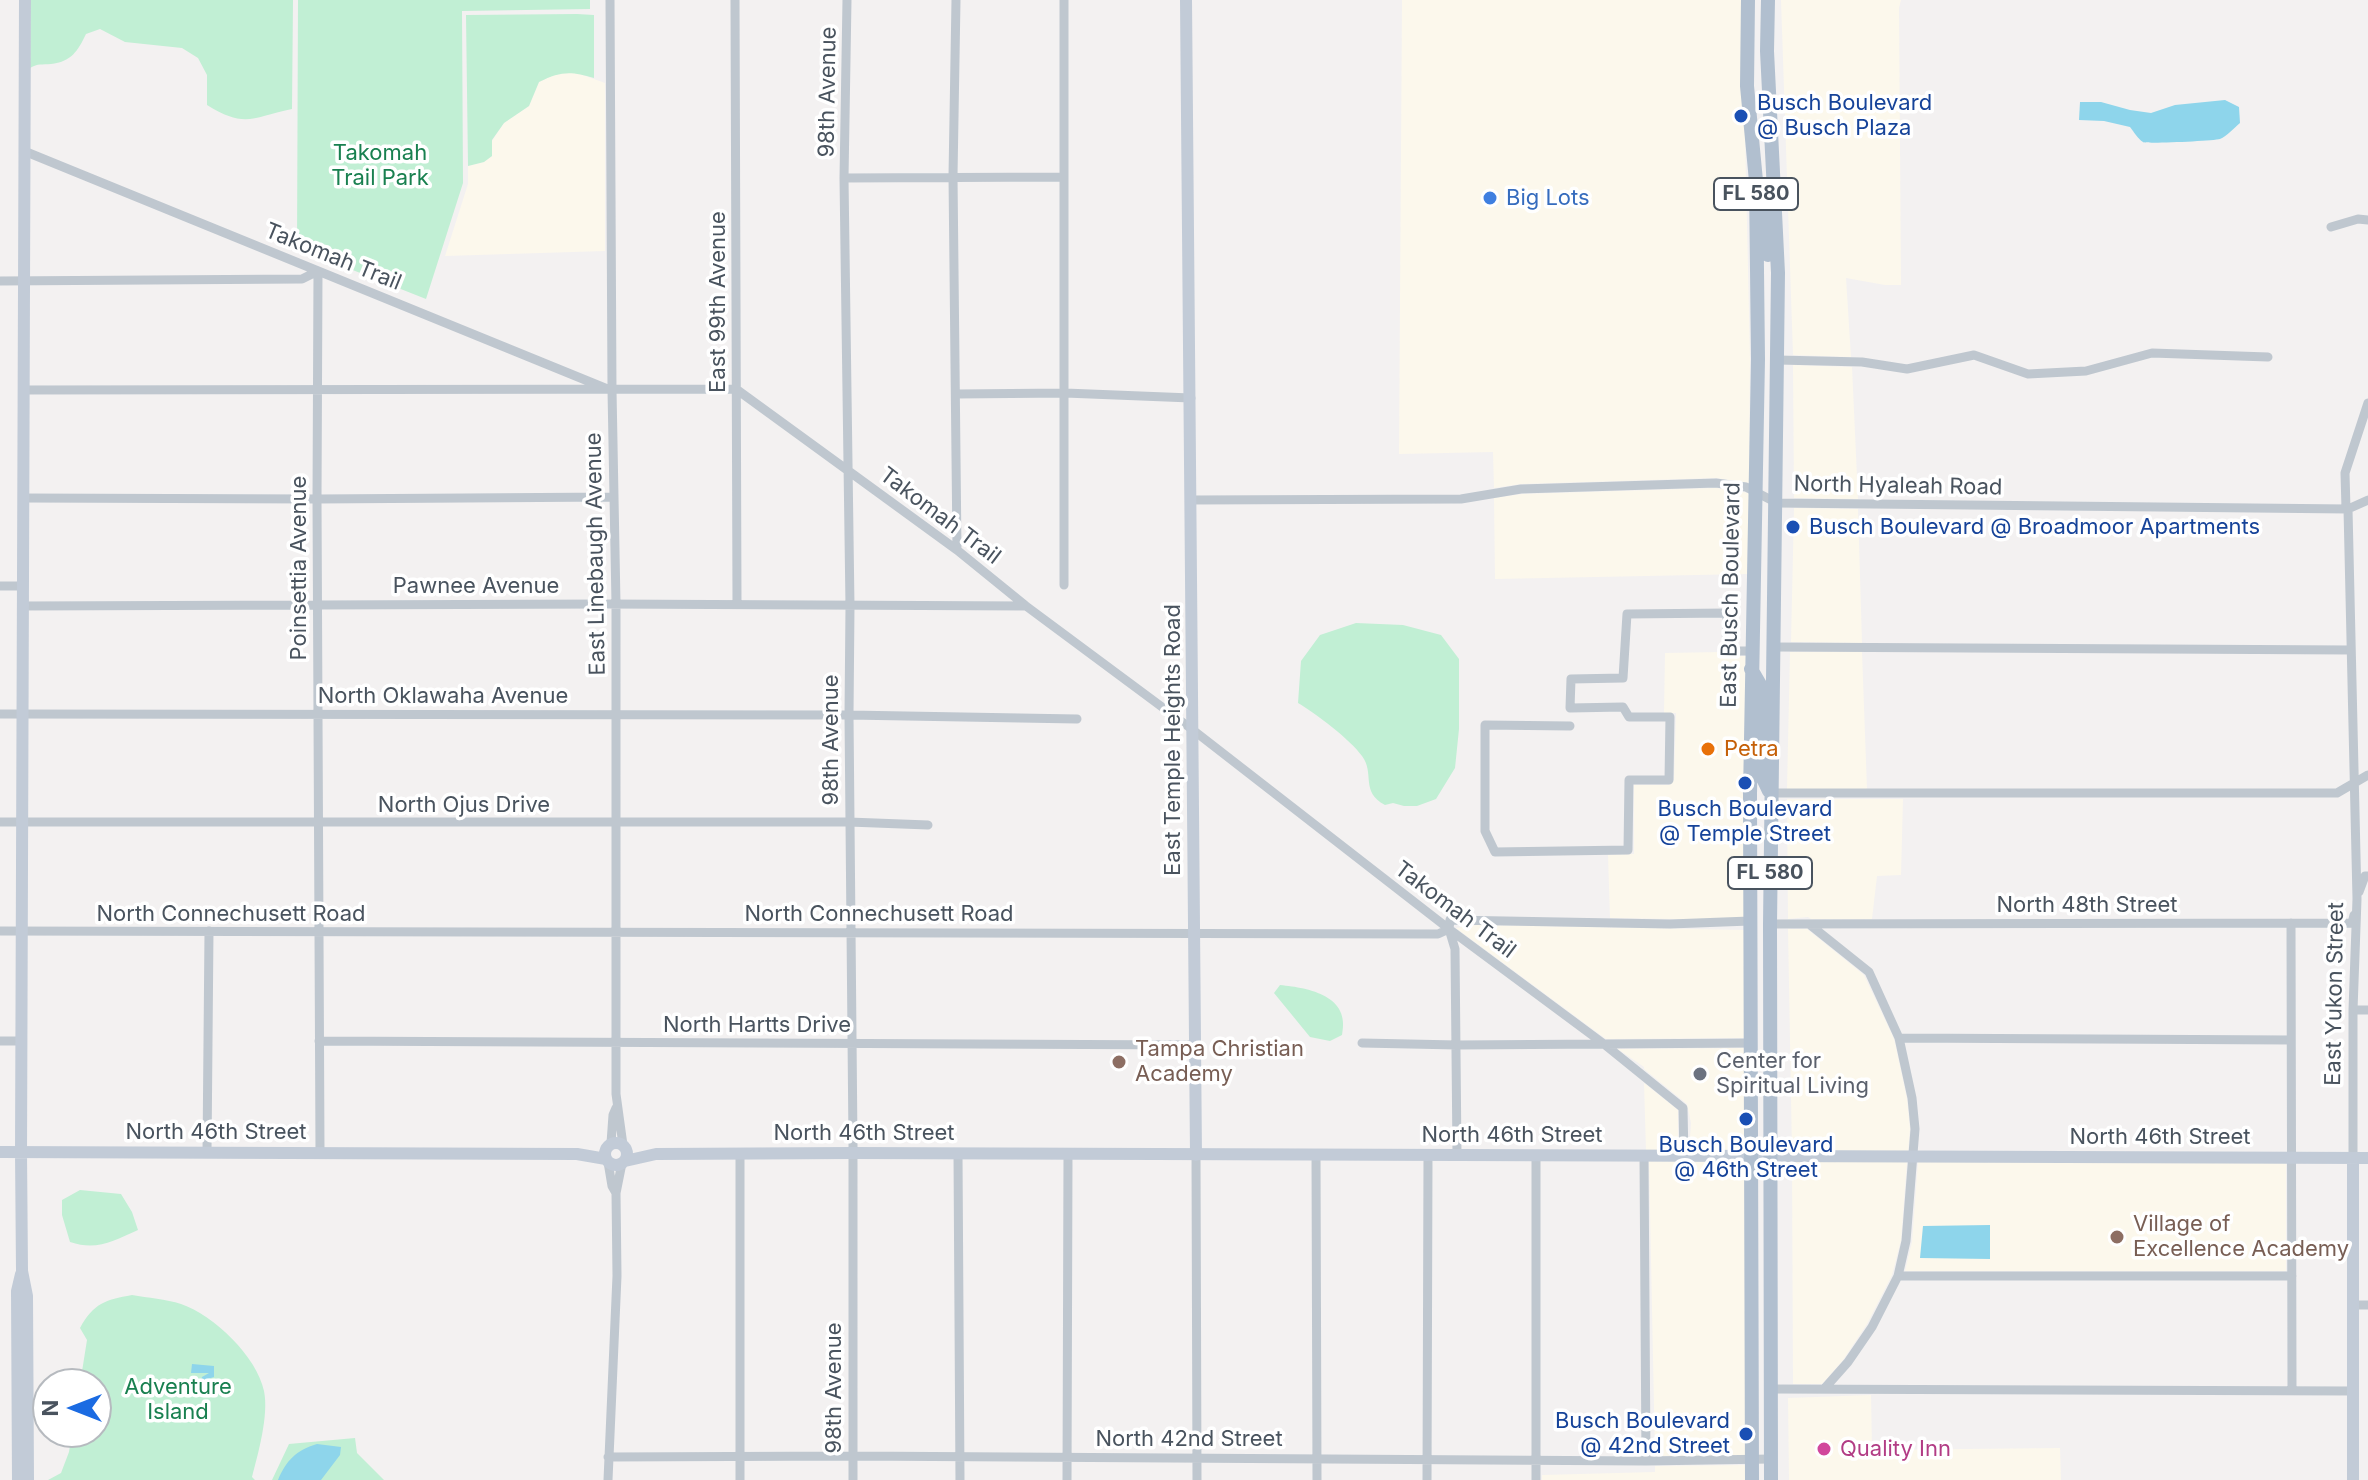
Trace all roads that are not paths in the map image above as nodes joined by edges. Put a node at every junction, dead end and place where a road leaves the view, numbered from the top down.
1 (25, 0) edge
2 (610, 0) edge
3 (735, 0) edge
4 (847, 0) edge
5 (956, 0) edge
6 (1064, 0) edge
7 (1186, 0) edge
8 (1748, 0) edge
9 (1768, 0) edge
10 (24, 151) junction
11 (953, 176) junction
12 (1064, 177) junction
13 (844, 178) junction
14 (1756, 181) junction
15 (2368, 220) edge
16 (2331, 227) dead end
17 (318, 271) junction
18 (1778, 273) junction
19 (0, 281) edge
20 (24, 281) junction
21 (2268, 357) dead end
22 (1778, 360) junction
23 (736, 389) junction
24 (23, 390) junction
25 (612, 390) junction
26 (317, 391) junction
27 (1065, 393) junction
28 (957, 394) junction
29 (1191, 398) junction
30 (2368, 403) edge
31 (848, 469) junction
32 (1755, 490) junction
33 (613, 497) junction
34 (23, 498) junction
35 (317, 499) junction
36 (1192, 500) junction
37 (2368, 500) edge
38 (1777, 503) junction
39 (2347, 509) junction
40 (957, 550) junction
41 (1064, 585) dead end
42 (0, 586) edge
43 (23, 586) junction
44 (616, 604) junction
45 (737, 604) junction
46 (318, 605) junction
47 (23, 606) junction
48 (850, 606) junction
49 (1026, 606) junction
50 (1775, 647) junction
51 (2351, 650) junction
52 (1751, 651) junction
53 (1751, 669) junction
54 (0, 714) edge
55 (23, 714) junction
56 (318, 714) junction
57 (616, 714) junction
58 (849, 715) junction
59 (1077, 719) dead end
60 (1570, 726) dead end
61 (1193, 730) junction
62 (2368, 775) edge
63 (2353, 785) junction
64 (1771, 793) junction
65 (1750, 794) junction
66 (0, 822) edge
67 (22, 822) junction
68 (849, 822) junction
69 (319, 823) junction
70 (616, 823) junction
71 (928, 825) dead end
72 (2368, 876) edge
73 (2357, 899) junction
74 (1770, 903) junction
75 (1750, 921) junction
76 (2291, 923) junction
77 (1770, 924) junction
78 (1809, 924) junction
79 (1449, 929) junction
80 (0, 931) edge
81 (22, 931) junction
82 (209, 931) junction
83 (319, 932) junction
84 (615, 932) junction
85 (852, 932) junction
86 (1194, 933) junction
87 (2353, 1010) junction
88 (2368, 1010) edge
89 (1771, 1018) junction
90 (1899, 1038) junction
91 (2291, 1040) junction
92 (0, 1041) edge
93 (22, 1041) junction
94 (319, 1041) junction
95 (616, 1042) junction
96 (852, 1043) junction
97 (1362, 1043) dead end
98 (1752, 1043) junction
99 (1604, 1044) junction
100 (1194, 1045) junction
101 (1457, 1045) junction
102 (0, 1152) edge
103 (21, 1152) junction
104 (207, 1152) junction
105 (320, 1152) junction
106 (616, 1153) junction
107 (740, 1153) junction
108 (852, 1153) junction
109 (958, 1154) junction
110 (1068, 1154) junction
111 (1316, 1154) junction
112 (1196, 1155) junction
113 (1428, 1155) junction
114 (1457, 1155) junction
115 (1536, 1156) junction
116 (1644, 1156) junction
117 (1684, 1157) junction
118 (1752, 1157) junction
119 (1772, 1157) junction
120 (1913, 1157) junction
121 (2292, 1157) junction
122 (2353, 1158) junction
123 (2368, 1158) edge
124 (22, 1271) junction
125 (1898, 1276) junction
126 (2292, 1276) junction
127 (2353, 1305) junction
128 (2368, 1305) edge
129 (1771, 1389) junction
130 (1824, 1389) junction
131 (2292, 1391) junction
132 (2352, 1391) junction
133 (853, 1456) junction
134 (608, 1457) junction
135 (740, 1457) junction
136 (1067, 1457) junction
137 (960, 1458) junction
138 (1197, 1458) junction
139 (1317, 1458) junction
140 (1427, 1459) junction
141 (1536, 1459) junction
142 (1771, 1459) junction
143 (1752, 1460) junction
144 (1646, 1461) junction
145 (18, 1480) edge
146 (28, 1480) edge
147 (608, 1480) edge
148 (740, 1480) edge
149 (853, 1480) edge
150 (960, 1480) edge
151 (1067, 1480) edge
152 (1197, 1480) edge
153 (1317, 1480) edge
154 (1427, 1480) edge
155 (1536, 1480) edge
156 (1752, 1480) edge
157 (1771, 1480) edge
158 (2353, 1480) edge

1 - 10 street
2 - 25 street, East Linebaugh Avenue
3 - 23 street, East 99th Avenue
4 - 13 street, 98th Avenue
5 - 11 street
6 - 12 street
7 - 29 street, East Temple Heights Road
8 - 14 main road, East Busch Boulevard / FL 580
9 - 18 main road, East Busch Boulevard / FL 580
10 - 17 street, Takomah Trail
10 - 20 street
11 - 12 street
11 - 13 street
11 - 28 street
12 - 27 street
13 - 31 street, 98th Avenue
14 - 18 main road
14 - 32 main road, East Busch Boulevard / FL 580
15 - 16 street
17 - 20 street
17 - 25 street, Takomah Trail
17 - 26 street, Poinsettia Avenue
18 - 22 main road, East Busch Boulevard / FL 580
19 - 20 street
20 - 24 street
21 - 22 street
22 - 38 main road, East Busch Boulevard / FL 580
23 - 25 street, Takomah Trail
23 - 31 street, Takomah Trail
23 - 45 street, East 99th Avenue
24 - 26 street
24 - 34 street
25 - 26 street
25 - 33 street, East Linebaugh Avenue
26 - 35 street, Poinsettia Avenue
27 - 28 street
27 - 29 street
27 - 41 street
28 - 40 street
29 - 36 street, East Temple Heights Road
30 - 39 street, East Yukon Street
31 - 40 street, Takomah Trail
31 - 48 street, 98th Avenue
32 - 36 street, North Hyaleah Road
32 - 38 street, North Hyaleah Road
32 - 52 main road, East Busch Boulevard / FL 580
33 - 35 street
33 - 44 street, East Linebaugh Avenue
34 - 35 street
34 - 43 street
35 - 46 street, Poinsettia Avenue
36 - 61 street, East Temple Heights Road
37 - 39 street, North Hyaleah Road
38 - 39 street, North Hyaleah Road
38 - 50 main road, East Busch Boulevard / FL 580
39 - 51 street, East Yukon Street
40 - 49 street, Takomah Trail
42 - 43 street
43 - 47 street
44 - 45 street, Pawnee Avenue
44 - 46 street, Pawnee Avenue
44 - 57 street, East Linebaugh Avenue
45 - 48 street, Pawnee Avenue
46 - 47 street, Pawnee Avenue
46 - 56 street, Poinsettia Avenue
47 - 55 street
48 - 49 street, Pawnee Avenue
48 - 58 street, 98th Avenue
49 - 61 street, Takomah Trail
50 - 51 street
50 - 64 main road, East Busch Boulevard / FL 580
51 - 63 street, East Yukon Street
52 - 53 main road, East Busch Boulevard / FL 580
52 - 60 street
53 - 64 main road
53 - 65 main road, East Busch Boulevard / FL 580
54 - 55 street, North Oklawaha Avenue
55 - 56 street, North Oklawaha Avenue
55 - 67 street
56 - 57 street, North Oklawaha Avenue
56 - 69 street, Poinsettia Avenue
57 - 58 street, North Oklawaha Avenue
57 - 70 street, East Linebaugh Avenue
58 - 59 street, North Oklawaha Avenue
58 - 68 street, 98th Avenue
61 - 79 street, Takomah Trail
61 - 86 street, East Temple Heights Road
62 - 63 street
63 - 64 street
63 - 73 street, East Yukon Street
64 - 74 main road, East Busch Boulevard / FL 580
65 - 74 main road
65 - 75 main road, East Busch Boulevard / FL 580
66 - 67 street, North Ojus Drive
67 - 69 street, North Ojus Drive
67 - 81 street
68 - 70 street, North Ojus Drive
68 - 71 street, North Ojus Drive
68 - 85 street, 98th Avenue
69 - 70 street, North Ojus Drive
69 - 83 street, Poinsettia Avenue
70 - 84 street, East Linebaugh Avenue
72 - 73 street, North 48th Street
73 - 76 street, North 48th Street
73 - 87 street, East Yukon Street
74 - 77 main road, East Busch Boulevard / FL 580
75 - 79 street, North Connechusett Road
75 - 89 main road
75 - 98 main road, East Busch Boulevard / FL 580
76 - 78 street, North 48th Street
76 - 91 street
77 - 78 street, North 48th Street
77 - 89 main road, East Busch Boulevard / FL 580
78 - 90 street
79 - 86 street, North Connechusett Road
79 - 99 street, Takomah Trail
79 - 101 street
80 - 81 street, North Connechusett Road
81 - 82 street, North Connechusett Road
81 - 93 street
82 - 83 street, North Connechusett Road
82 - 104 street
83 - 84 street, North Connechusett Road
83 - 94 street, Poinsettia Avenue
84 - 85 street, North Connechusett Road
84 - 95 street, East Linebaugh Avenue
85 - 86 street, North Connechusett Road
85 - 96 street, 98th Avenue
86 - 100 street, East Temple Heights Road
87 - 88 street
87 - 122 street, East Yukon Street
89 - 119 main road, East Busch Boulevard / FL 580
90 - 91 street
90 - 120 street
91 - 121 street
92 - 93 street
93 - 103 street
94 - 95 street, North Hartts Drive
94 - 105 street, Poinsettia Avenue
95 - 96 street, North Hartts Drive
95 - 106 street, East Linebaugh Avenue
96 - 100 street, North Hartts Drive
96 - 108 street, 98th Avenue
97 - 101 street
98 - 99 street
98 - 118 main road, East Busch Boulevard / FL 580
99 - 101 street
99 - 117 street, Takomah Trail
100 - 112 street, East Temple Heights Road
101 - 114 street
102 - 103 street, North 46th Street
103 - 104 street, North 46th Street
103 - 124 street
104 - 105 street, North 46th Street
105 - 106 street, North 46th Street
106 - 107 street, North 46th Street
106 - 134 street, East Linebaugh Avenue
107 - 108 street, North 46th Street
107 - 135 street
108 - 109 street, North 46th Street
108 - 133 street, 98th Avenue
109 - 110 street, North 46th Street
109 - 137 street
110 - 112 street, North 46th Street
110 - 136 street
111 - 112 street, North 46th Street
111 - 113 street, North 46th Street
111 - 139 street
112 - 138 street, East Temple Heights Road
113 - 114 street, North 46th Street
113 - 140 street
114 - 115 street, North 46th Street
115 - 116 street, North 46th Street
115 - 141 street
116 - 117 street, North 46th Street
116 - 144 street
117 - 118 street, North 46th Street
118 - 119 street, North 46th Street
118 - 143 main road, East Busch Boulevard / FL 580
119 - 120 street, North 46th Street
119 - 129 main road, East Busch Boulevard / FL 580
120 - 121 street, North 46th Street
120 - 125 street
121 - 122 street, North 46th Street
121 - 126 street
122 - 123 street, North 46th Street
122 - 127 street, East Yukon Street
124 - 145 street
124 - 146 street
125 - 126 street
125 - 130 street
126 - 131 street
127 - 128 street
127 - 132 street, East Yukon Street
129 - 130 street
129 - 142 main road, East Busch Boulevard / FL 580
130 - 131 street
131 - 132 street
132 - 158 street, East Yukon Street
133 - 135 street, North 42nd Street
133 - 137 street, North 42nd Street
133 - 149 street, 98th Avenue
134 - 135 street, North 42nd Street
134 - 147 street, East Linebaugh Avenue
135 - 148 street
136 - 137 street, North 42nd Street
136 - 138 street, North 42nd Street
136 - 151 street
137 - 150 street
138 - 139 street, North 42nd Street
138 - 152 street, East Temple Heights Road
139 - 140 street, North 42nd Street
139 - 153 street
140 - 141 street, North 42nd Street
140 - 154 street
141 - 144 street, North 42nd Street
141 - 155 street
142 - 143 street, North 42nd Street
142 - 157 main road, East Busch Boulevard / FL 580
143 - 144 street, North 42nd Street
143 - 156 main road, East Busch Boulevard / FL 580

